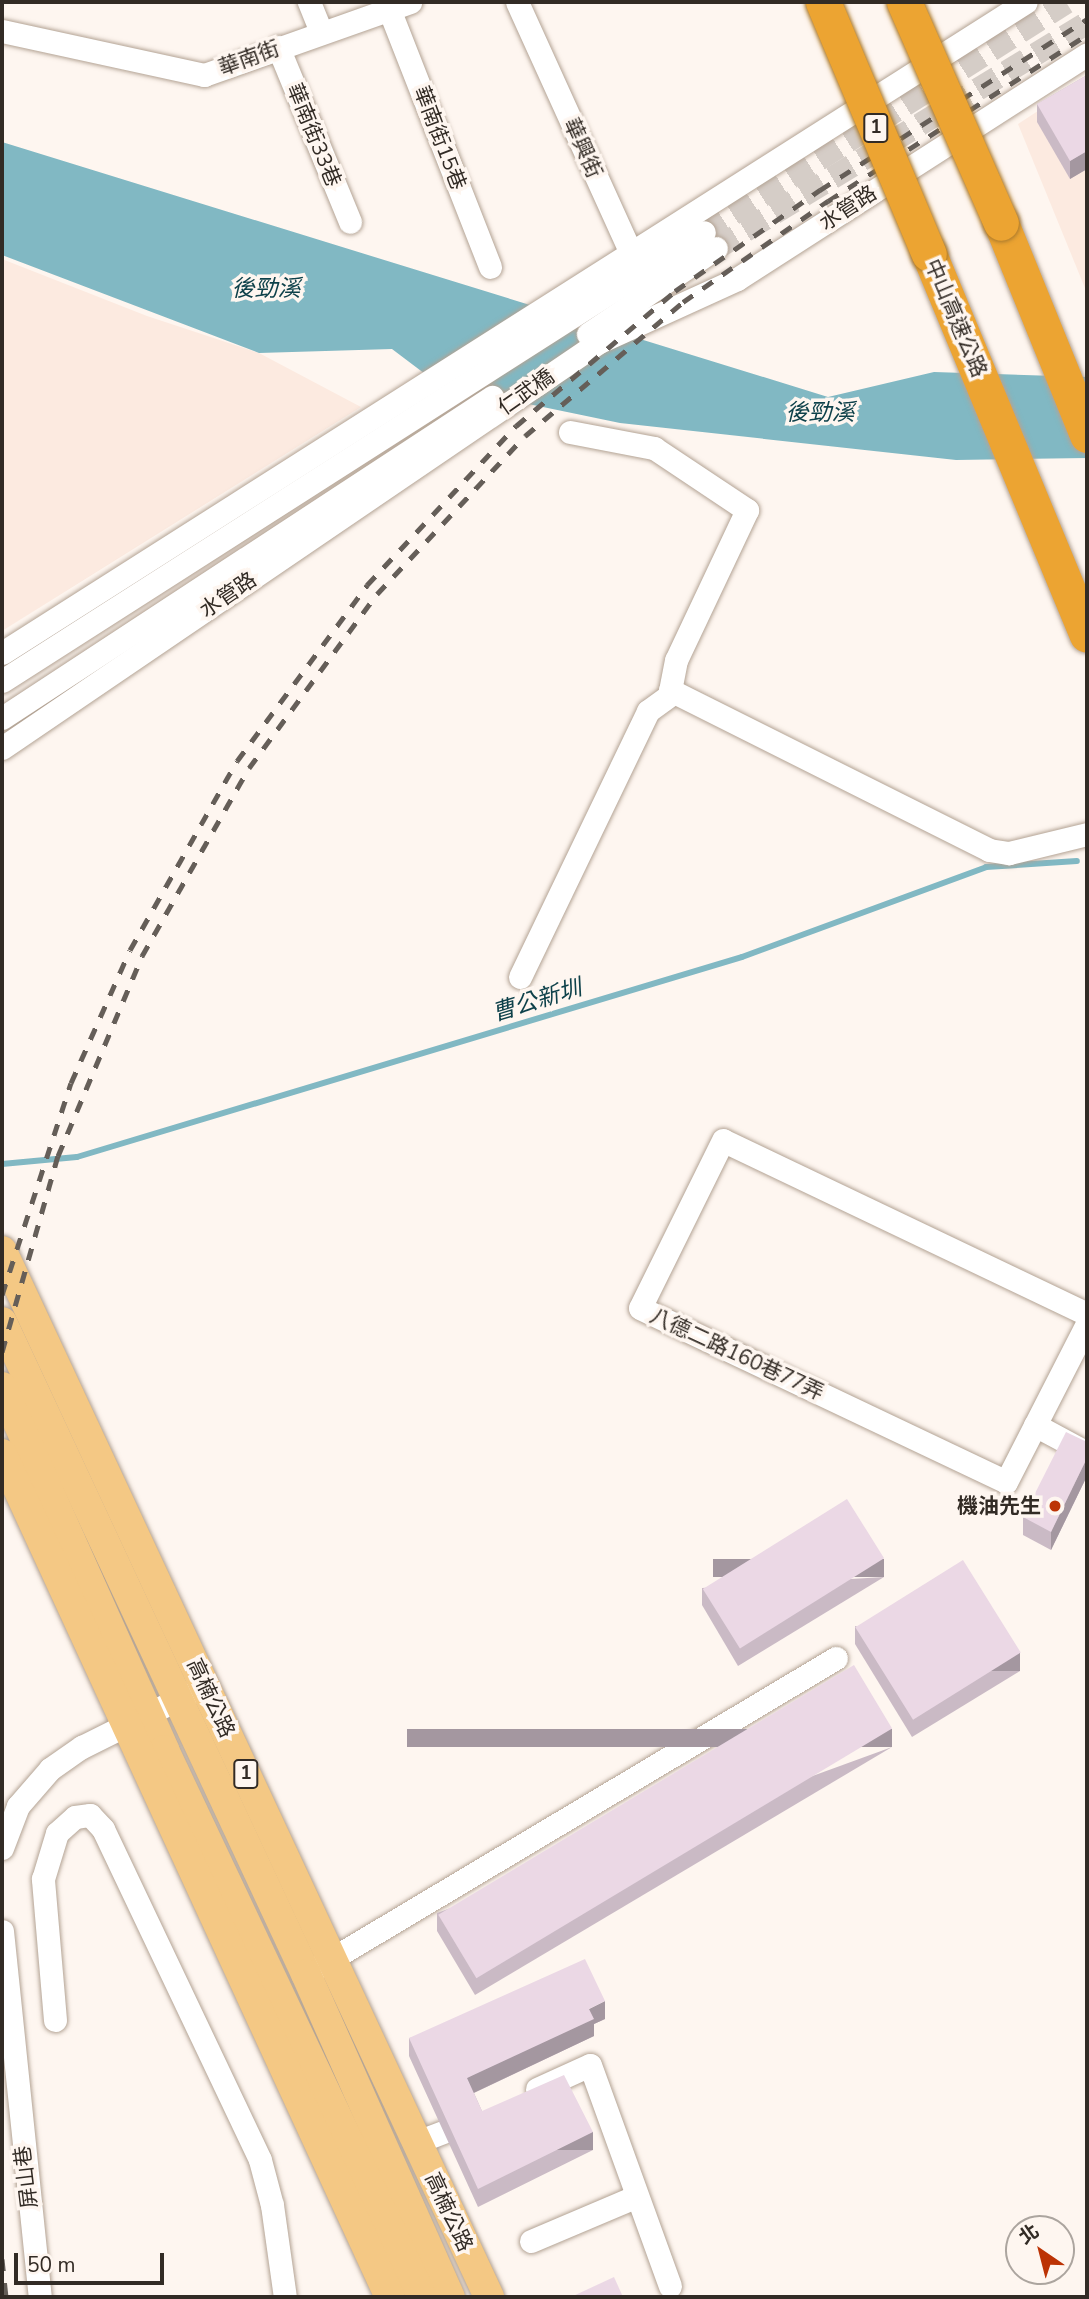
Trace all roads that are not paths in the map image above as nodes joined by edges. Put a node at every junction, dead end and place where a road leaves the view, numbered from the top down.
1 (309, 2) edge
2 (517, 2) edge
3 (823, 2) edge
4 (904, 2) edge
5 (1026, 2) edge
6 (400, 5) edge
7 (2, 31) edge
8 (321, 32) junction
9 (278, 47) junction
10 (1087, 54) edge
11 (350, 222) dead end
12 (636, 264) junction
13 (490, 267) dead end
14 (653, 292) junction
15 (593, 339) junction
16 (420, 402) junction
17 (570, 432) dead end
18 (1087, 435) edge
19 (448, 436) junction
20 (1087, 635) edge
21 (2, 653) edge
22 (2, 681) edge
23 (674, 692) junction
24 (2, 718) edge
25 (2, 748) edge
26 (1087, 834) edge
27 (520, 976) dead end
28 (2, 1251) edge
29 (1087, 1314) edge
30 (2, 1322) edge
31 (1087, 1324) edge
32 (2, 1387) edge
33 (1035, 1425) junction
34 (1087, 1453) edge
35 (2, 1454) edge
36 (836, 1658) dead end
37 (206, 1686) junction
38 (175, 1700) junction
39 (137, 1719) junction
40 (2, 1848) edge
41 (2, 1931) edge
42 (332, 1959) junction
43 (306, 1974) junction
44 (55, 2020) dead end
45 (514, 2099) edge
46 (638, 2196) junction
47 (531, 2241) dead end
48 (670, 2286) dead end
49 (40, 2297) edge
50 (285, 2297) edge
51 (390, 2297) edge
52 (422, 2297) edge
53 (450, 2297) edge
54 (489, 2297) edge

1 - 8 street
2 - 12 street, 華興街
3 - 20 highway, 中山高速公路 / 1, bridge
4 - 18 highway, bridge
5 - 12 street
6 - 8 street, 華南街
6 - 13 street, 華南街15巷
7 - 9 street, 華南街
8 - 9 street, 華南街
9 - 11 street, 華南街33巷
10 - 15 street, 水管路
12 - 14 street, 華興街
12 - 14 street
12 - 16 street, 仁武橋
14 - 15 street
15 - 19 street, 仁武橋
16 - 21 street
16 - 22 street
17 - 23 street
19 - 24 street, 水管路
19 - 25 street, 水管路
23 - 26 street
23 - 27 street
28 - 37 main road, 高楠公路 / 1
29 - 33 street, 八德二路160巷77弄
30 - 38 main road, 高楠公路 / 1
31 - 33 street, 八德二路160巷77弄
32 - 39 main road
33 - 34 street
35 - 39 main road
36 - 42 street
37 - 38 street
37 - 42 main road, 高楠公路 / 1
38 - 39 street
38 - 43 main road, 高楠公路 / 1
39 - 40 street
39 - 51 main road
39 - 52 main road
41 - 49 street, 屏山巷
42 - 43 street
42 - 54 main road, 高楠公路 / 1
43 - 53 main road, 高楠公路 / 1
44 - 50 street
45 - 46 street
46 - 47 street
46 - 48 street

